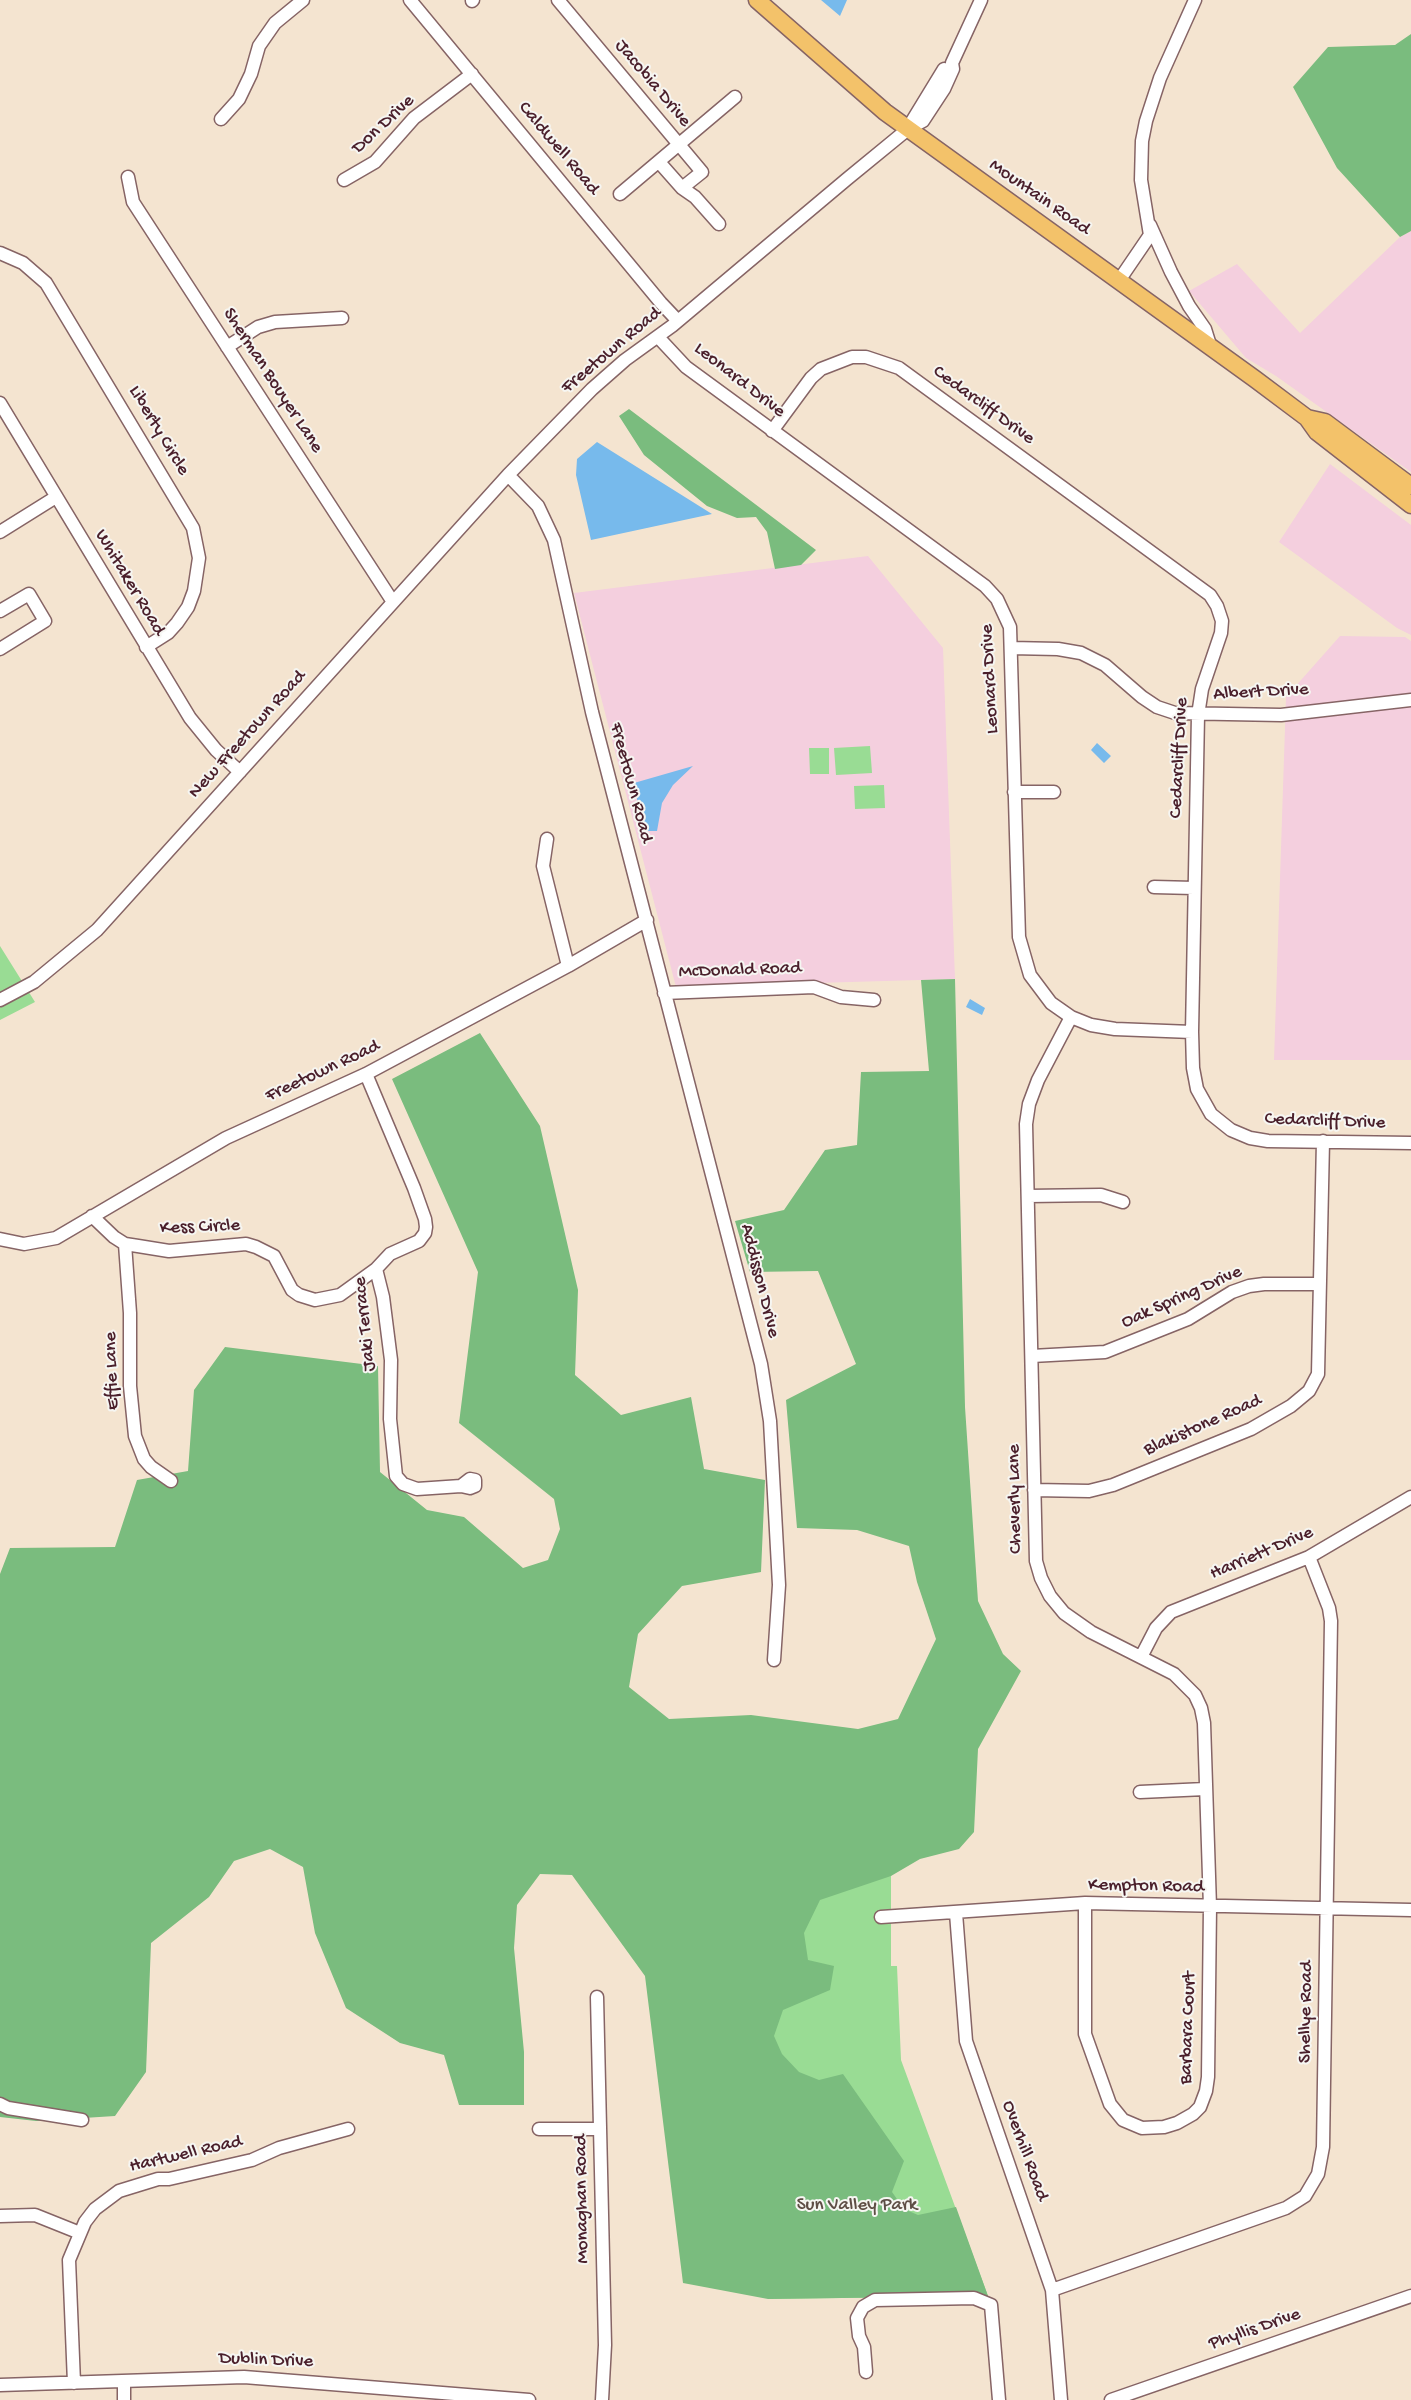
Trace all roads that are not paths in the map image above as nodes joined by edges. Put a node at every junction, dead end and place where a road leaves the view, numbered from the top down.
1 (303, 0) edge
2 (410, 0) edge
3 (558, 0) edge
4 (757, 0) edge
5 (981, 0) edge
6 (1195, 0) edge
7 (472, 74) junction
8 (735, 97) dead end
9 (221, 119) dead end
10 (908, 129) junction
11 (678, 145) junction
12 (659, 162) junction
13 (128, 177) dead end
14 (344, 180) dead end
15 (682, 188) junction
16 (620, 194) dead end
17 (1149, 223) junction
18 (719, 224) dead end
19 (0, 253) edge
20 (1120, 279) junction
21 (342, 318) dead end
22 (678, 321) junction
23 (658, 337) junction
24 (1210, 345) junction
25 (227, 347) junction
26 (0, 403) edge
27 (1307, 418) junction
28 (772, 431) junction
29 (508, 475) junction
30 (1411, 486) edge
31 (56, 497) junction
32 (1411, 505) edge
33 (0, 532) edge
34 (393, 602) junction
35 (0, 612) edge
36 (146, 647) junction
37 (1012, 648) junction
38 (0, 649) edge
39 (1411, 700) edge
40 (1198, 715) junction
41 (240, 772) junction
42 (1014, 792) junction
43 (1054, 792) dead end
44 (547, 839) dead end
45 (1154, 887) dead end
46 (1194, 888) junction
47 (647, 920) junction
48 (568, 966) junction
49 (664, 993) junction
50 (0, 1000) edge
51 (874, 1000) dead end
52 (1071, 1017) junction
53 (1192, 1032) junction
54 (366, 1074) junction
55 (1323, 1141) junction
56 (1411, 1143) edge
57 (1028, 1196) junction
58 (1123, 1202) dead end
59 (92, 1216) junction
60 (0, 1239) edge
61 (125, 1244) junction
62 (376, 1269) junction
63 (1319, 1284) junction
64 (1032, 1356) junction
65 (171, 1482) dead end
66 (461, 1486) dead end
67 (1034, 1490) junction
68 (1411, 1496) edge
69 (1309, 1557) junction
70 (1141, 1657) junction
71 (774, 1660) dead end
72 (1205, 1789) junction
73 (1140, 1792) dead end
74 (1085, 1903) junction
75 (1210, 1907) junction
76 (1327, 1908) junction
77 (1411, 1910) edge
78 (956, 1912) junction
79 (881, 1917) dead end
80 (597, 1997) dead end
81 (0, 2104) edge
82 (82, 2120) dead end
83 (348, 2129) dead end
84 (539, 2129) dead end
85 (600, 2129) junction
86 (0, 2216) edge
87 (80, 2233) junction
88 (1052, 2290) junction
89 (1411, 2296) edge
90 (866, 2372) dead end
91 (124, 2381) junction
92 (74, 2383) junction
93 (0, 2385) edge
94 (124, 2400) edge
95 (529, 2400) edge
96 (602, 2400) edge
97 (999, 2400) edge
98 (1061, 2400) edge
99 (1111, 2400) edge

1 - 9 street
2 - 7 street, Caldwell Road
3 - 11 street, Jacobia Drive
4 - 10 main road, Mountain Road
5 - 10 street, Freetown Road
6 - 17 street
7 - 14 street, Don Drive
7 - 22 street, Caldwell Road
8 - 11 street
10 - 20 main road, Mountain Road
10 - 22 street, Freetown Road
11 - 12 street
11 - 15 street, Jacobia Drive
12 - 15 street
12 - 16 street
13 - 25 street, Sherman Bouyer Lane
15 - 18 street
17 - 20 street
17 - 24 street
19 - 36 street, Liberty Circle
20 - 24 main road, Mountain Road
21 - 25 street
22 - 23 street, Freetown Road
23 - 28 street, Leonard Drive
23 - 29 street, Freetown Road
24 - 27 main road, Mountain Road
25 - 34 street, Sherman Bouyer Lane
26 - 31 street, Whitaker Road
27 - 30 main road, Mountain Road
27 - 32 main road, Mountain Road
28 - 37 street, Leonard Drive
28 - 40 street, Cedarcliff Drive
29 - 34 street, New Freetown Road
29 - 47 street, Freetown Road
31 - 33 street
31 - 36 street, Whitaker Road
34 - 41 street, New Freetown Road
35 - 38 street
36 - 41 street, Whitaker Road
37 - 40 street, Albert Drive
37 - 42 street, Leonard Drive
39 - 40 street, Albert Drive
40 - 46 street, Cedarcliff Drive
41 - 50 street, New Freetown Road
42 - 43 street
42 - 52 street, Leonard Drive
44 - 48 street
45 - 46 street
46 - 53 street, Cedarcliff Drive
47 - 48 street, Freetown Road
47 - 49 street, Addisson Drive
48 - 54 street, Freetown Road
49 - 51 street, McDonald Road
49 - 71 street, Addisson Drive
52 - 53 street, Leonard Drive
52 - 57 street, Cheverly Lane
53 - 55 street, Cedarcliff Drive
54 - 59 street, Freetown Road
54 - 62 street, Jaki Terrace
55 - 56 street, Cedarcliff Drive
55 - 63 street, Blakistone Road
57 - 58 street
57 - 64 street, Cheverly Lane
59 - 60 street, Freetown Road
59 - 61 street, Kess Circle
61 - 62 street, Kess Circle
61 - 65 street, Effie Lane
62 - 66 street, Jaki Terrace
63 - 64 street, Oak Spring Drive
63 - 67 street, Blakistone Road
64 - 67 street, Cheverly Lane
67 - 70 street, Cheverly Lane
68 - 69 street, Harriett Drive
69 - 70 street, Harriett Drive
69 - 76 street, Shellye Road
70 - 72 street, Cheverly Lane
72 - 73 street
72 - 75 street, Cheverly Lane
74 - 75 street, Kempton Road
74 - 75 street, Barbara Court
74 - 78 street, Kempton Road
75 - 76 street, Kempton Road
76 - 77 street, Kempton Road
76 - 88 street, Shellye Road
78 - 79 street, Kempton Road
78 - 88 street, Overhill Road
80 - 85 street, Monaghan Road
81 - 82 street
83 - 87 street, Hartwell Road
84 - 85 street
85 - 96 street, Monaghan Road
86 - 87 street
87 - 92 street, Hartwell Road
88 - 98 street, Overhill Road
89 - 99 street, Phyllis Drive
90 - 97 street
91 - 92 street, Dublin Drive
91 - 94 street
91 - 95 street, Dublin Drive
92 - 93 street, Dublin Drive

